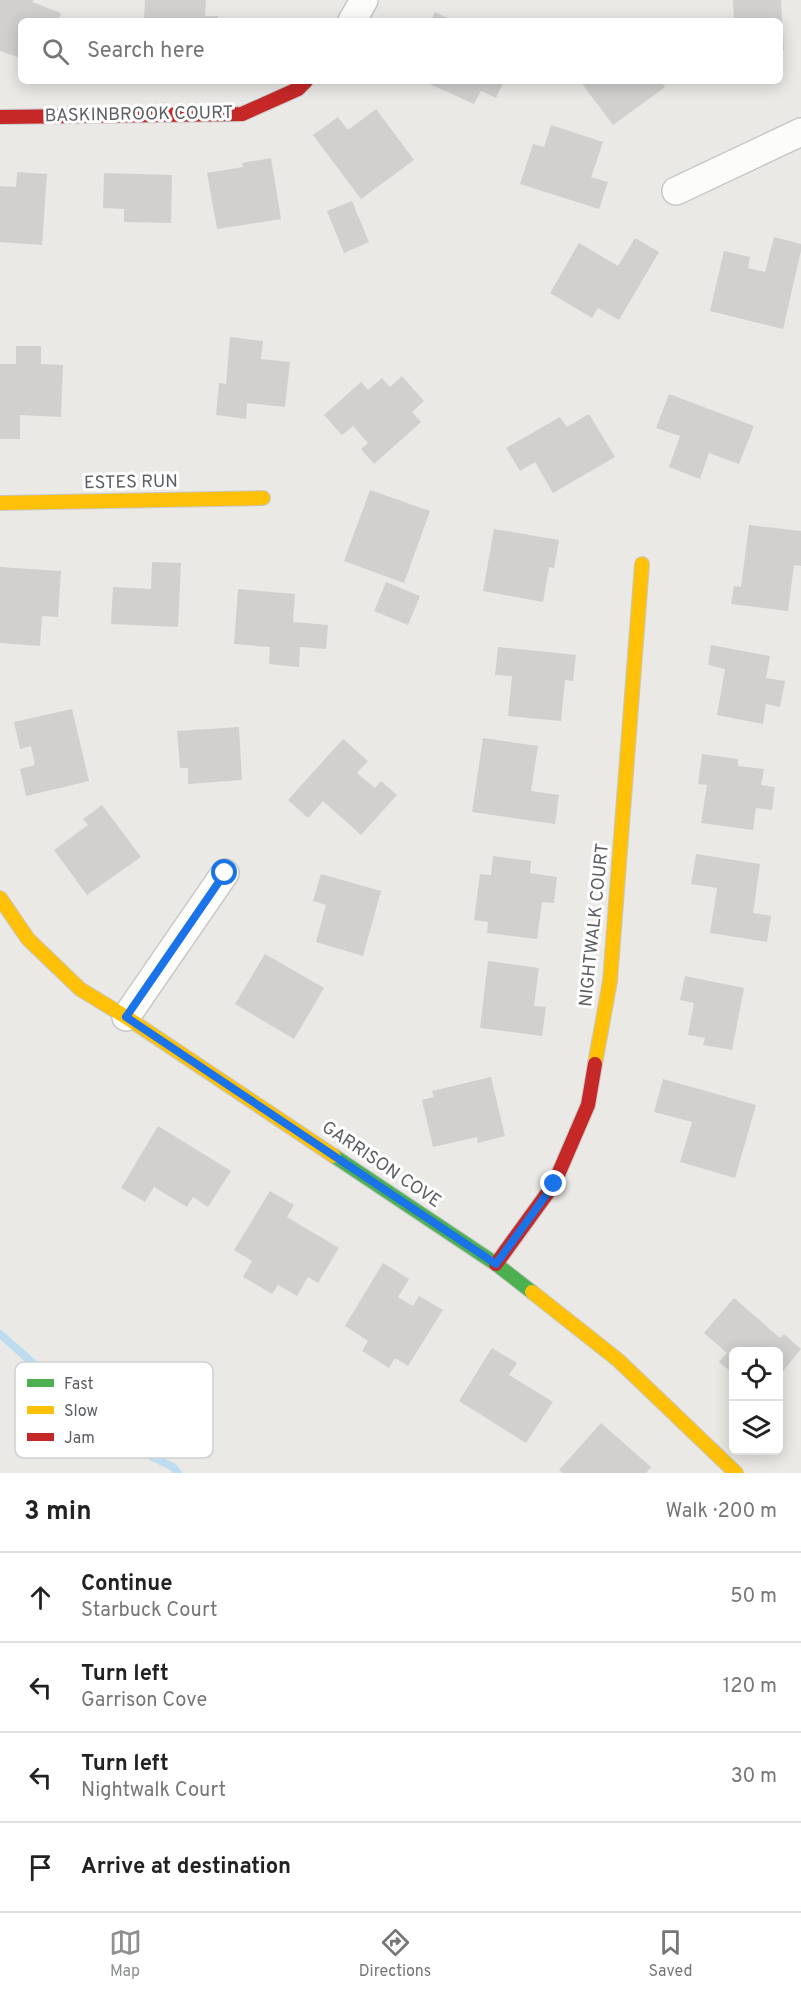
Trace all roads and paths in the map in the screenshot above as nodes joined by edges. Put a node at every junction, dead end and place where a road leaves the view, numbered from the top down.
1 (364, 0) edge
2 (354, 18) edge
3 (303, 84) edge
4 (0, 117) edge
5 (801, 132) edge
6 (676, 190) dead end
7 (263, 498) dead end
8 (0, 503) edge
9 (642, 564) dead end
10 (225, 873) dead end
11 (0, 898) edge
12 (126, 1017) junction
13 (496, 1264) junction
14 (736, 1473) edge

1 - 2 street
3 - 4 street, BASKINBROOK COURT
5 - 6 street
7 - 8 street, ESTES RUN
9 - 13 street, NIGHTWALK COURT
10 - 12 street
11 - 12 street, GARRISON COVE
12 - 13 street, GARRISON COVE
13 - 14 street, GARRISON COVE

